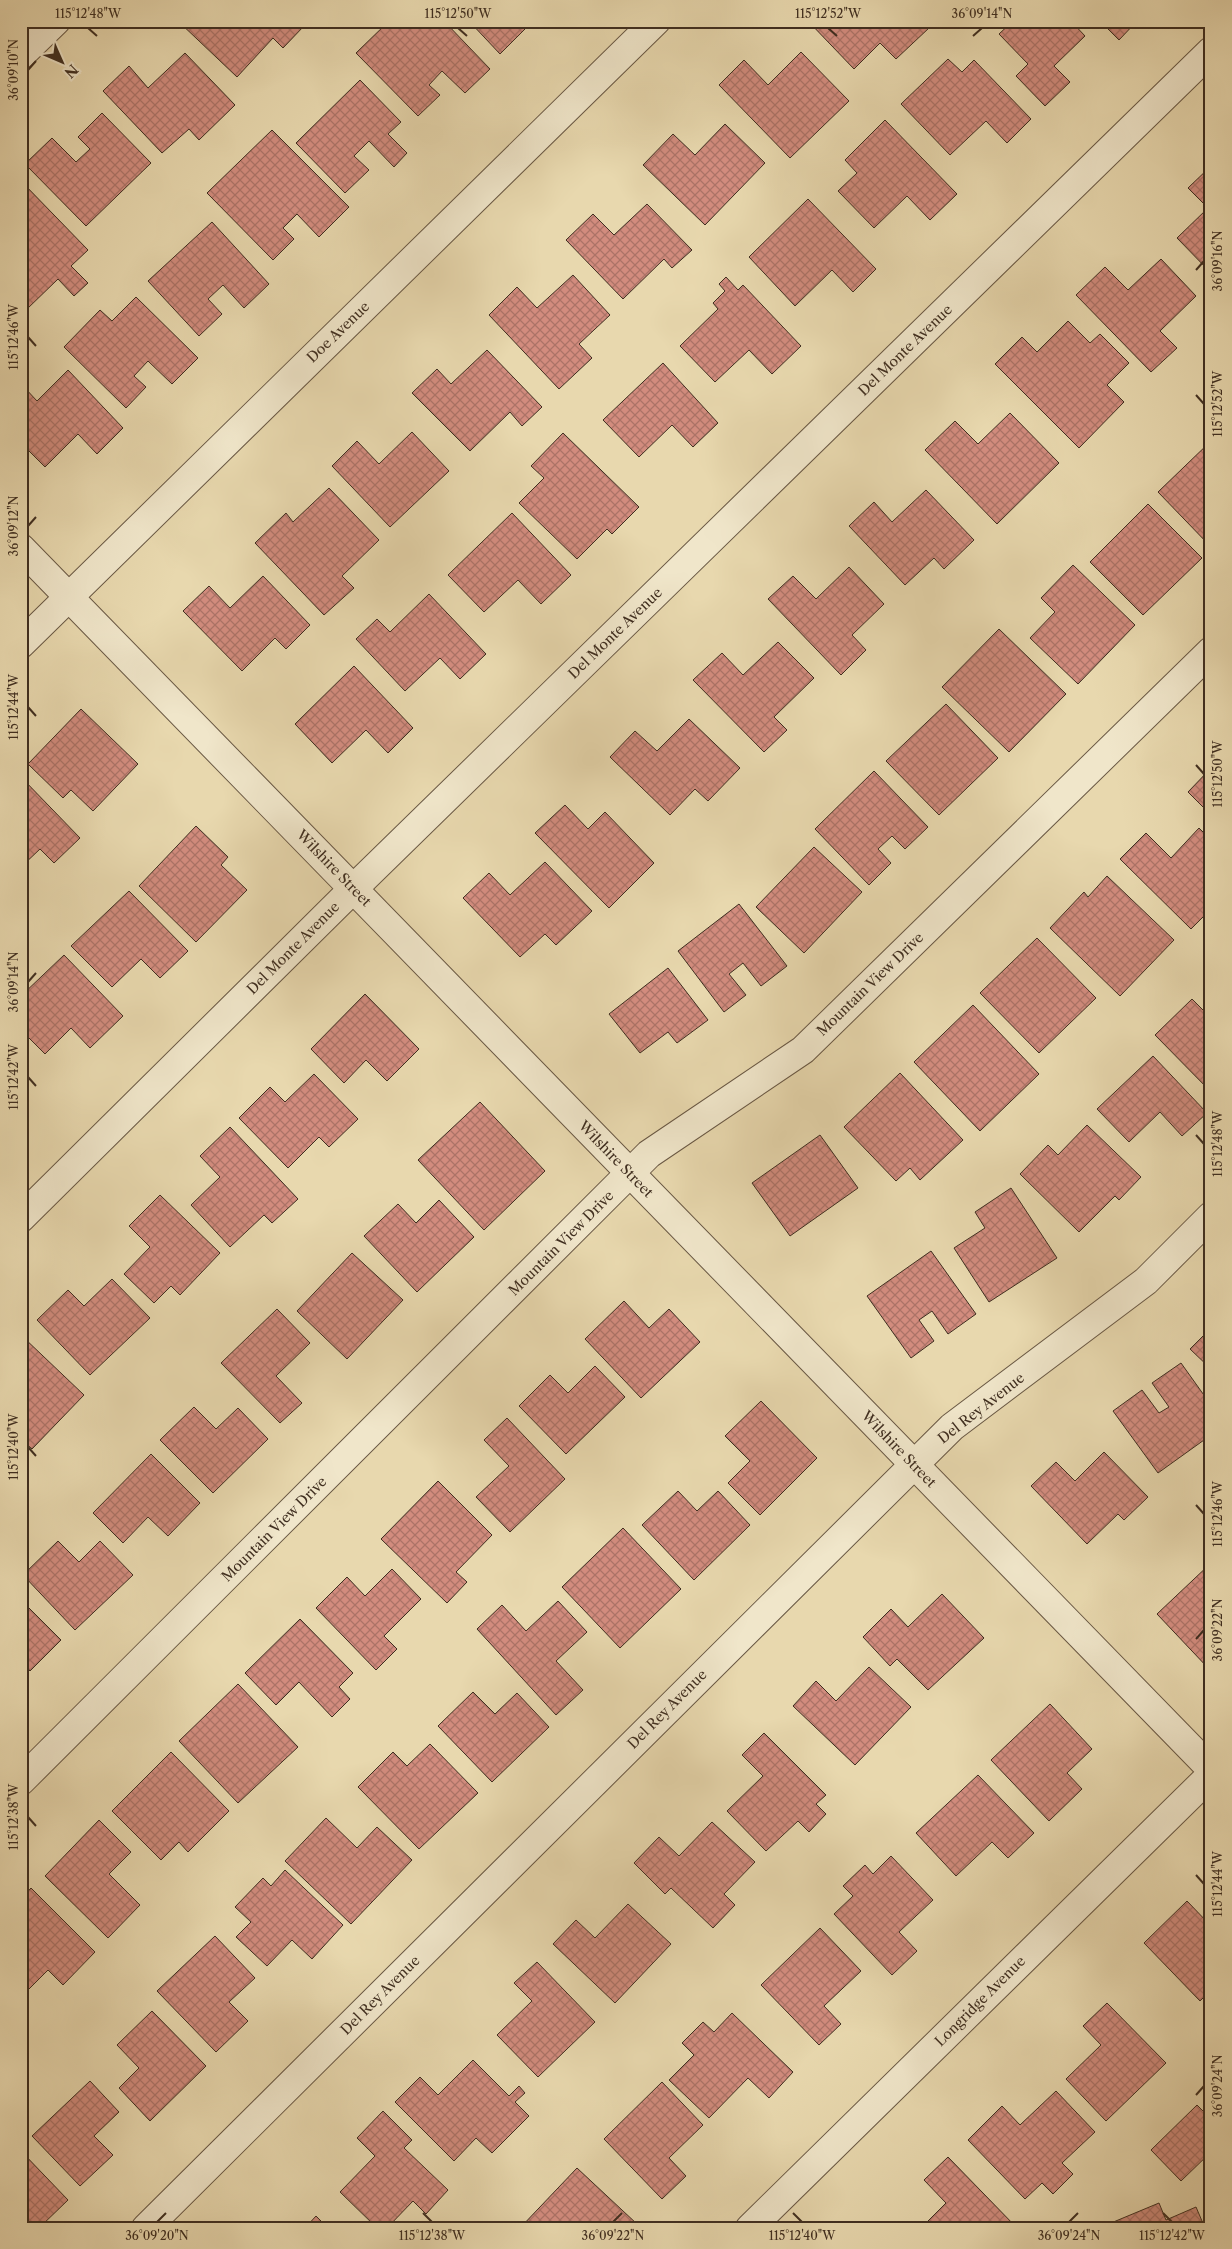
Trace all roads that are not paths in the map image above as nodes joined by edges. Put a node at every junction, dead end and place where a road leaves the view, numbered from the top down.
1 (56, 21) edge
2 (656, 21) edge
3 (1211, 51) edge
4 (21, 55) edge
5 (21, 548) edge
6 (69, 597) junction
7 (21, 644) edge
8 (1211, 651) edge
9 (353, 889) junction
10 (630, 1174) junction
11 (1211, 1216) edge
12 (21, 1218) edge
13 (914, 1464) junction
14 (1211, 1769) edge
15 (1211, 1775) edge
16 (21, 1781) edge
17 (146, 2228) edge
18 (750, 2228) edge

1 - 4 street
2 - 6 street, Doe Avenue
3 - 9 street, Del Monte Avenue
5 - 6 street, Wilshire Street
6 - 7 street, Doe Avenue
6 - 9 street, Wilshire Street
8 - 10 street, Mountain View Drive
9 - 10 street, Wilshire Street
9 - 12 street, Del Monte Avenue
10 - 13 street, Wilshire Street
10 - 16 street, Mountain View Drive
11 - 13 street, Del Rey Avenue
13 - 14 street, Wilshire Street
13 - 17 street, Del Rey Avenue
15 - 18 street, Longridge Avenue

